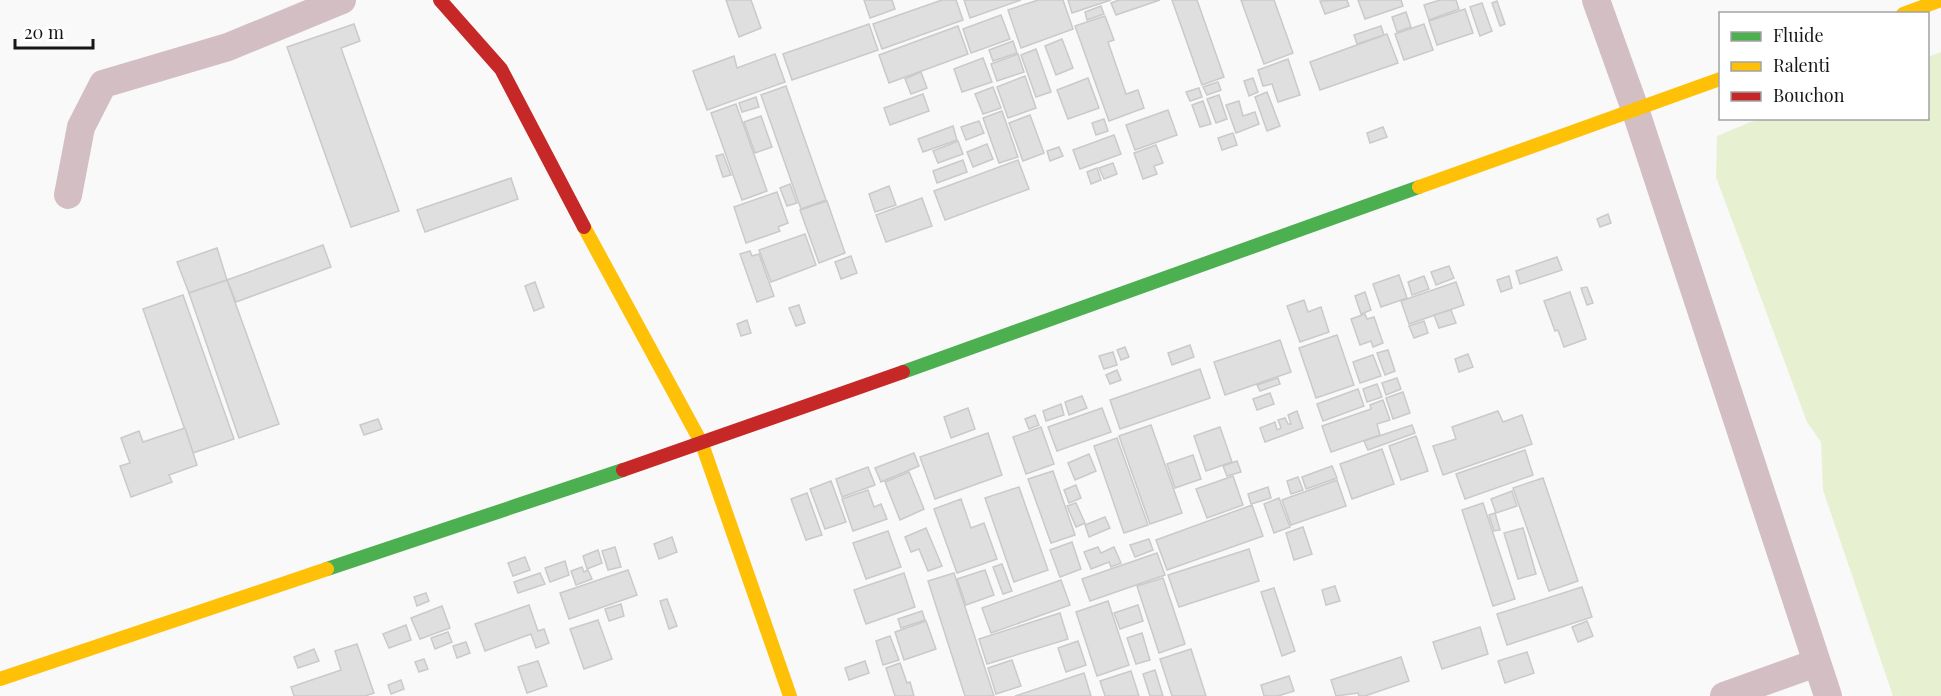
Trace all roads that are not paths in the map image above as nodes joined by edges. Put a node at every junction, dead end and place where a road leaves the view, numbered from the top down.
1 (342, 0) edge
2 (440, 0) edge
3 (1596, 0) edge
4 (1941, 0) edge
5 (1908, 12) edge
6 (1719, 79) edge
7 (1635, 109) junction
8 (68, 195) dead end
9 (702, 444) junction
10 (1816, 663) junction
11 (0, 679) edge
12 (790, 696) edge
13 (1724, 696) edge
14 (1828, 696) edge

1 - 8 street
2 - 9 street
3 - 7 street
4 - 5 street
6 - 7 street
7 - 9 street
7 - 10 street
9 - 11 street
9 - 12 street
10 - 13 street
10 - 14 street

